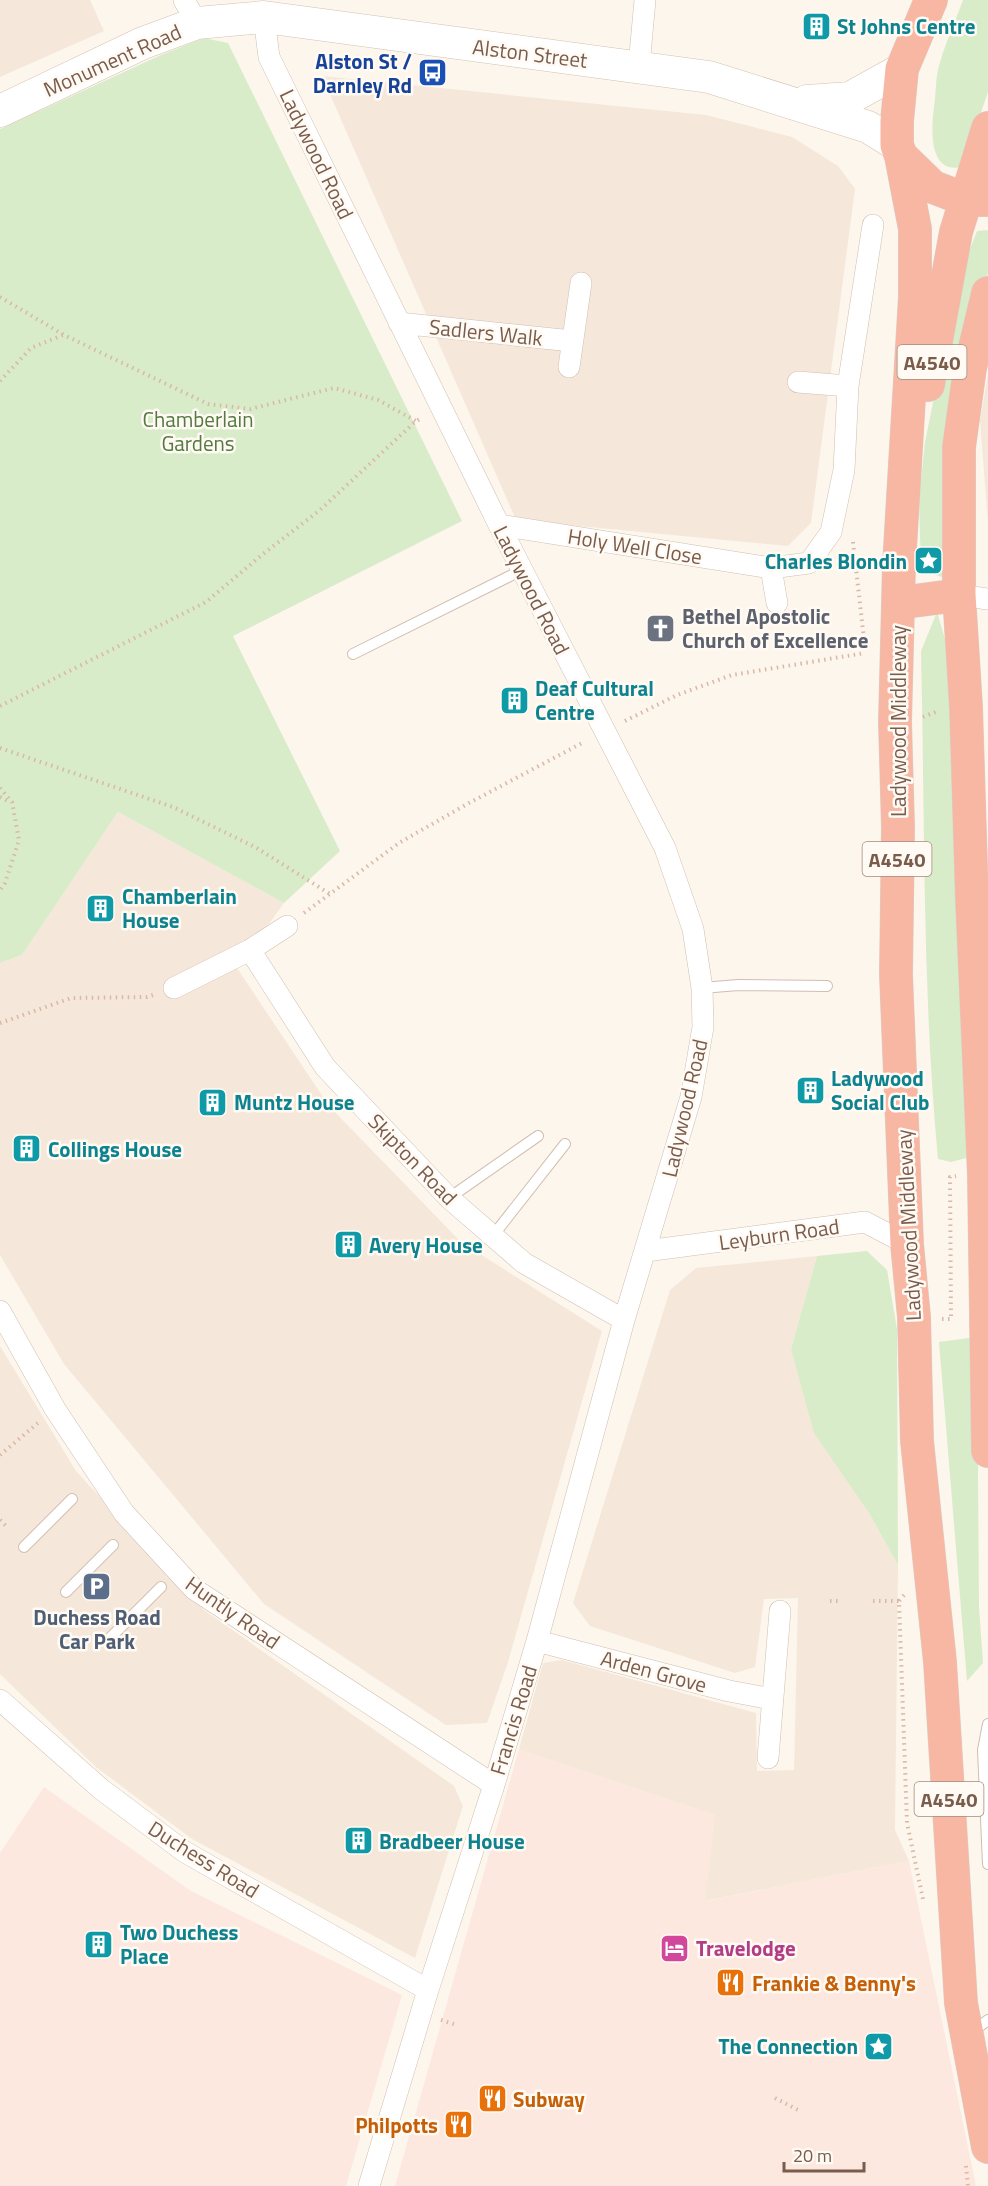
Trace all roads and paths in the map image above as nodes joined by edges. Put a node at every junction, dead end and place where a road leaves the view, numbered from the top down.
1 (645, 0) edge
2 (931, 0) edge
3 (191, 12) edge
4 (916, 15) edge
5 (264, 17) junction
6 (639, 66) junction
7 (902, 69) junction
8 (794, 102) junction
9 (0, 111) edge
10 (988, 128) edge
11 (899, 151) junction
12 (977, 200) edge
13 (873, 225) dead end
14 (581, 283) dead end
15 (988, 294) edge
16 (0, 297) edge
17 (399, 322) junction
18 (64, 334) junction
19 (572, 341) junction
20 (569, 367) dead end
21 (0, 381) edge
22 (798, 382) dead end
23 (848, 386) junction
24 (442, 409) junction
25 (416, 421) junction
26 (499, 525) junction
27 (901, 525) junction
28 (852, 537) dead end
29 (771, 568) junction
30 (522, 570) junction
31 (974, 597) edge
32 (777, 603) dead end
33 (898, 603) junction
34 (353, 654) dead end
35 (0, 706) edge
36 (637, 715) dead end
37 (603, 731) junction
38 (0, 748) edge
39 (0, 788) edge
40 (0, 797) edge
41 (12, 802) junction
42 (0, 890) edge
43 (330, 894) junction
44 (286, 926) joint
45 (249, 950) junction
46 (827, 986) dead end
47 (174, 988) joint
48 (702, 988) junction
49 (0, 1023) edge
50 (538, 1136) dead end
51 (565, 1143) dead end
52 (984, 1175) junction
53 (449, 1198) junction
54 (492, 1237) junction
55 (907, 1244) junction
56 (646, 1251) junction
57 (0, 1311) edge
58 (914, 1317) junction
59 (624, 1320) junction
60 (55, 1408) junction
61 (988, 1451) edge
62 (0, 1455) edge
63 (72, 1499) dead end
64 (0, 1520) edge
65 (8, 1528) dead end
66 (113, 1545) dead end
67 (24, 1547) dead end
68 (930, 1563) junction
69 (161, 1587) dead end
70 (66, 1592) dead end
71 (830, 1601) dead end
72 (842, 1601) dead end
73 (873, 1601) dead end
74 (899, 1601) junction
75 (780, 1611) dead end
76 (110, 1638) dead end
77 (537, 1641) junction
78 (771, 1699) junction
79 (0, 1700) edge
80 (988, 1724) edge
81 (768, 1758) dead end
82 (494, 1785) junction
83 (988, 1864) edge
84 (920, 1883) dead end
85 (428, 1990) junction
86 (978, 2027) edge
87 (775, 2098) dead end
88 (798, 2110) dead end
89 (988, 2147) edge
90 (369, 2186) edge

1 - 6 street
2 - 4 highway, Ladywood Middleway
3 - 5 main road, Monument Road
3 - 9 main road, Monument Road
4 - 7 highway, Ladywood Middleway
5 - 6 main road, Alston Street
5 - 17 street, Ladywood Road
6 - 8 main road, Alston Street
7 - 8 main road, Alston Street
7 - 11 highway, Ladywood Middleway
8 - 11 main road, Alston Street
10 - 12 highway, A4540
11 - 12 highway
11 - 27 highway, Ladywood Middleway / A4540
12 - 27 highway, A4540
13 - 23 street, Holy Well Close
14 - 19 street, Sadlers Walk
15 - 31 highway, A4540
16 - 18 path
17 - 19 street, Sadlers Walk
17 - 24 street, Ladywood Road
18 - 21 path
18 - 25 path
19 - 20 street, Sadlers Walk
22 - 23 street
23 - 29 street, Holy Well Close
24 - 25 path
24 - 26 street, Ladywood Road
25 - 35 path
26 - 29 street, Holy Well Close
26 - 30 street, Ladywood Road
27 - 33 highway, Ladywood Middleway / A4540
28 - 36 path
29 - 32 street
30 - 34 lane
30 - 37 street, Ladywood Road
31 - 33 highway
31 - 52 highway, A4540
33 - 55 highway, Ladywood Middleway / A4540
37 - 43 path
37 - 48 street, Ladywood Road
38 - 43 path
39 - 41 path
40 - 41 path
41 - 42 path
43 - 44 path
44 - 45 street
45 - 47 street
45 - 53 street, Skipton Road
46 - 48 lane
47 - 49 path
48 - 56 street, Ladywood Road
50 - 53 lane
51 - 54 lane
52 - 58 path
52 - 61 highway, A4540
53 - 54 street, Skipton Road
54 - 59 street, Skipton Road
55 - 56 street, Leyburn Road
55 - 58 highway, Ladywood Middleway / A4540
56 - 59 street, Francis Road
57 - 60 street, Huntly Road
58 - 68 highway, Ladywood Middleway / A4540
59 - 77 street, Francis Road
60 - 62 path
60 - 82 street, Huntly Road
63 - 67 lane
64 - 65 path
66 - 70 lane
68 - 74 path
68 - 86 highway, Ladywood Middleway / A4540
69 - 76 lane
71 - 72 path
73 - 74 path
74 - 84 path
75 - 78 street
77 - 78 street, Arden Grove
77 - 82 street, Francis Road
78 - 81 street
79 - 85 street, Duchess Road
80 - 83 lane
82 - 85 street, Francis Road
85 - 90 street, Francis Road
86 - 89 highway, Ladywood Middleway / A4540
87 - 88 path

